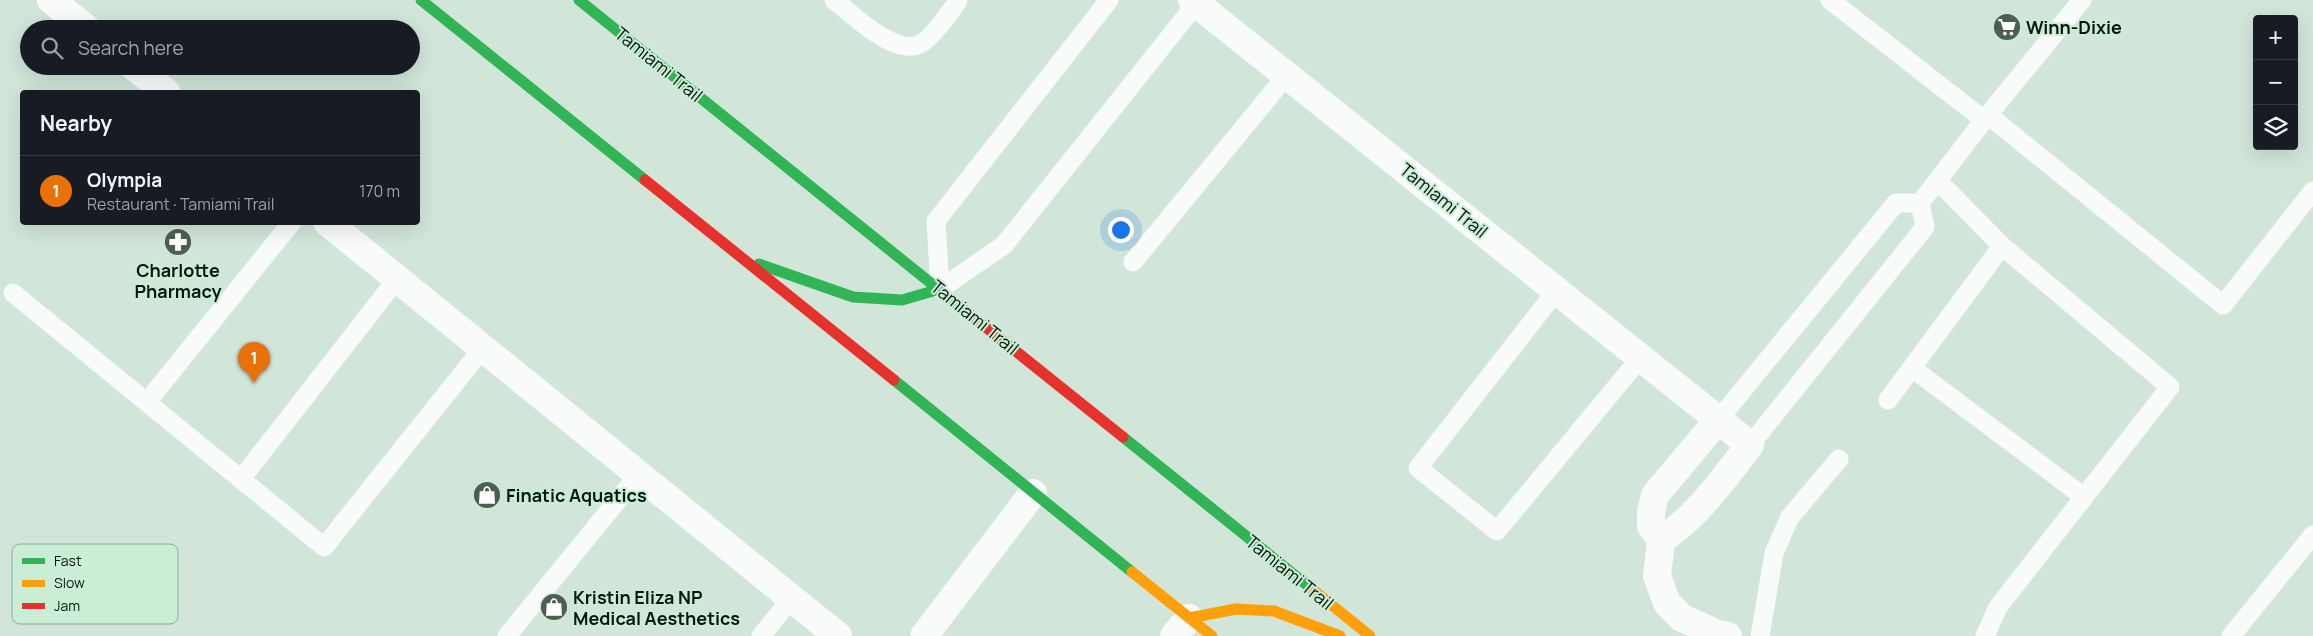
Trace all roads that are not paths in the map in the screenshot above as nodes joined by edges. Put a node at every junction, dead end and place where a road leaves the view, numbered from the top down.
1 (51, 0) edge
2 (421, 0) edge
3 (579, 0) edge
4 (834, 0) edge
5 (958, 0) edge
6 (1109, 0) edge
7 (1830, 0) edge
8 (2082, 0) edge
9 (1196, 1) edge
10 (76, 20) edge
11 (144, 75) edge
12 (1287, 75) junction
13 (163, 90) edge
14 (1986, 117) junction
15 (1938, 181) junction
16 (2313, 191) edge
17 (1920, 203) junction
18 (290, 225) edge
19 (331, 225) edge
20 (2002, 246) junction
21 (739, 256) junction
22 (1133, 262) dead end
23 (397, 279) junction
24 (940, 289) junction
25 (1557, 290) junction
26 (13, 293) dead end
27 (483, 348) junction
28 (1641, 357) junction
29 (1912, 368) junction
30 (1888, 400) dead end
31 (147, 402) junction
32 (1719, 419) junction
33 (1750, 445) junction
34 (1840, 458) dead end
35 (639, 474) junction
36 (241, 479) junction
37 (1033, 493) junction
38 (2084, 497) junction
39 (2313, 536) edge
40 (1661, 540) junction
41 (791, 598) junction
42 (1181, 627) edge
43 (507, 636) edge
44 (761, 636) edge
45 (838, 636) edge
46 (924, 636) edge
47 (1212, 636) edge
48 (1340, 636) edge
49 (1370, 636) edge
50 (1728, 636) edge
51 (1760, 636) edge
52 (1985, 636) edge
53 (2231, 636) edge

1 - 10 street
2 - 21 main road
3 - 24 main road, Tamiami Trail
4 - 5 lane
6 - 24 lane
7 - 14 lane
8 - 14 lane
9 - 12 street, Tamiami Trail
9 - 24 lane
11 - 13 street
12 - 22 lane
12 - 25 street, Tamiami Trail
14 - 15 lane
14 - 16 lane
15 - 17 lane
15 - 20 lane
17 - 32 lane
17 - 33 lane
18 - 31 lane
19 - 23 street
20 - 29 lane
20 - 38 lane
21 - 24 main road
21 - 37 main road
23 - 27 street
23 - 36 lane
24 - 49 main road, Tamiami Trail
25 - 28 street, Tamiami Trail
25 - 28 lane
26 - 31 lane
27 - 35 street
27 - 36 lane
28 - 32 street, Tamiami Trail
29 - 30 lane
29 - 38 lane
31 - 36 lane
32 - 33 street, Tamiami Trail
32 - 40 street
33 - 40 street
34 - 51 lane
35 - 41 street
35 - 43 lane
37 - 42 main road
37 - 46 street
38 - 52 lane
39 - 53 lane
40 - 50 street
41 - 44 lane
41 - 45 street
42 - 47 main road
42 - 48 main road

